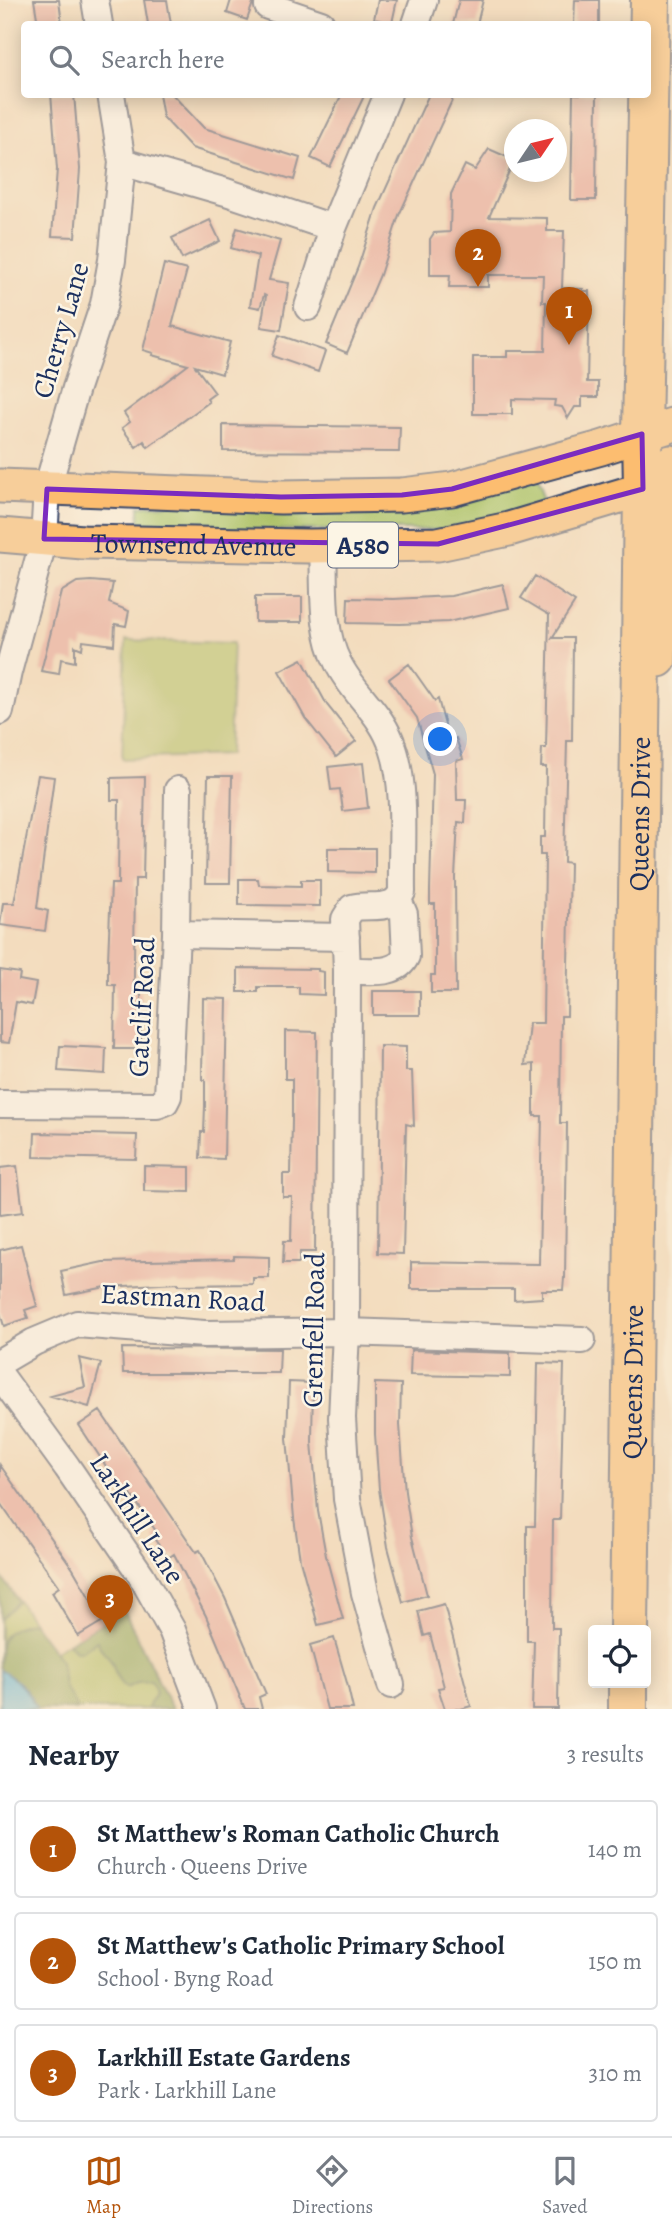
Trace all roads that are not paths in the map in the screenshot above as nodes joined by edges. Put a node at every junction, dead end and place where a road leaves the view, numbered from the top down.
1 (95, 0) edge
2 (424, 0) edge
3 (650, 0) edge
4 (268, 6) dead end
5 (98, 21) edge
6 (312, 21) edge
7 (417, 21) edge
8 (651, 21) edge
9 (651, 38) edge
10 (112, 98) edge
11 (386, 98) edge
12 (122, 162) junction
13 (333, 228) junction
14 (308, 307) dead end
15 (662, 461) edge
16 (0, 486) edge
17 (47, 489) junction
18 (0, 535) edge
19 (44, 539) junction
20 (323, 546) junction
21 (4, 671) edge
22 (0, 711) edge
23 (178, 790) dead end
24 (398, 900) junction
25 (176, 934) junction
26 (346, 937) junction
27 (347, 971) junction
28 (0, 1104) edge
29 (346, 1332) junction
30 (582, 1340) dead end
31 (0, 1362) edge
32 (0, 1375) edge
33 (629, 1625) edge
34 (391, 1685) dead end
35 (628, 1688) edge
36 (202, 1709) edge
37 (628, 1709) edge

1 - 5 street
2 - 7 street
3 - 8 highway, Queens Drive
4 - 6 street
9 - 15 highway, Queens Drive
10 - 12 street, Cherry Lane
11 - 13 street
12 - 13 street
12 - 17 street, Cherry Lane
13 - 14 street
15 - 17 main road, Townsend Avenue / A580
15 - 20 main road, Townsend Avenue / A580
15 - 33 highway, Queens Drive
16 - 17 main road, A580
17 - 19 street, Cherry Lane
18 - 19 main road, A580
19 - 20 main road, Townsend Avenue / A580
19 - 21 street
20 - 24 street
21 - 22 street
23 - 25 street, Gatclif Road
24 - 26 street, Grenfell Road
24 - 27 street
25 - 26 street
25 - 28 street, Gatclif Road
26 - 27 street, Grenfell Road
27 - 29 street, Grenfell Road
29 - 30 street, Eastman Road
29 - 31 street, Eastman Road
29 - 34 street, Grenfell Road
32 - 36 street, Larkhill Lane
35 - 37 highway

